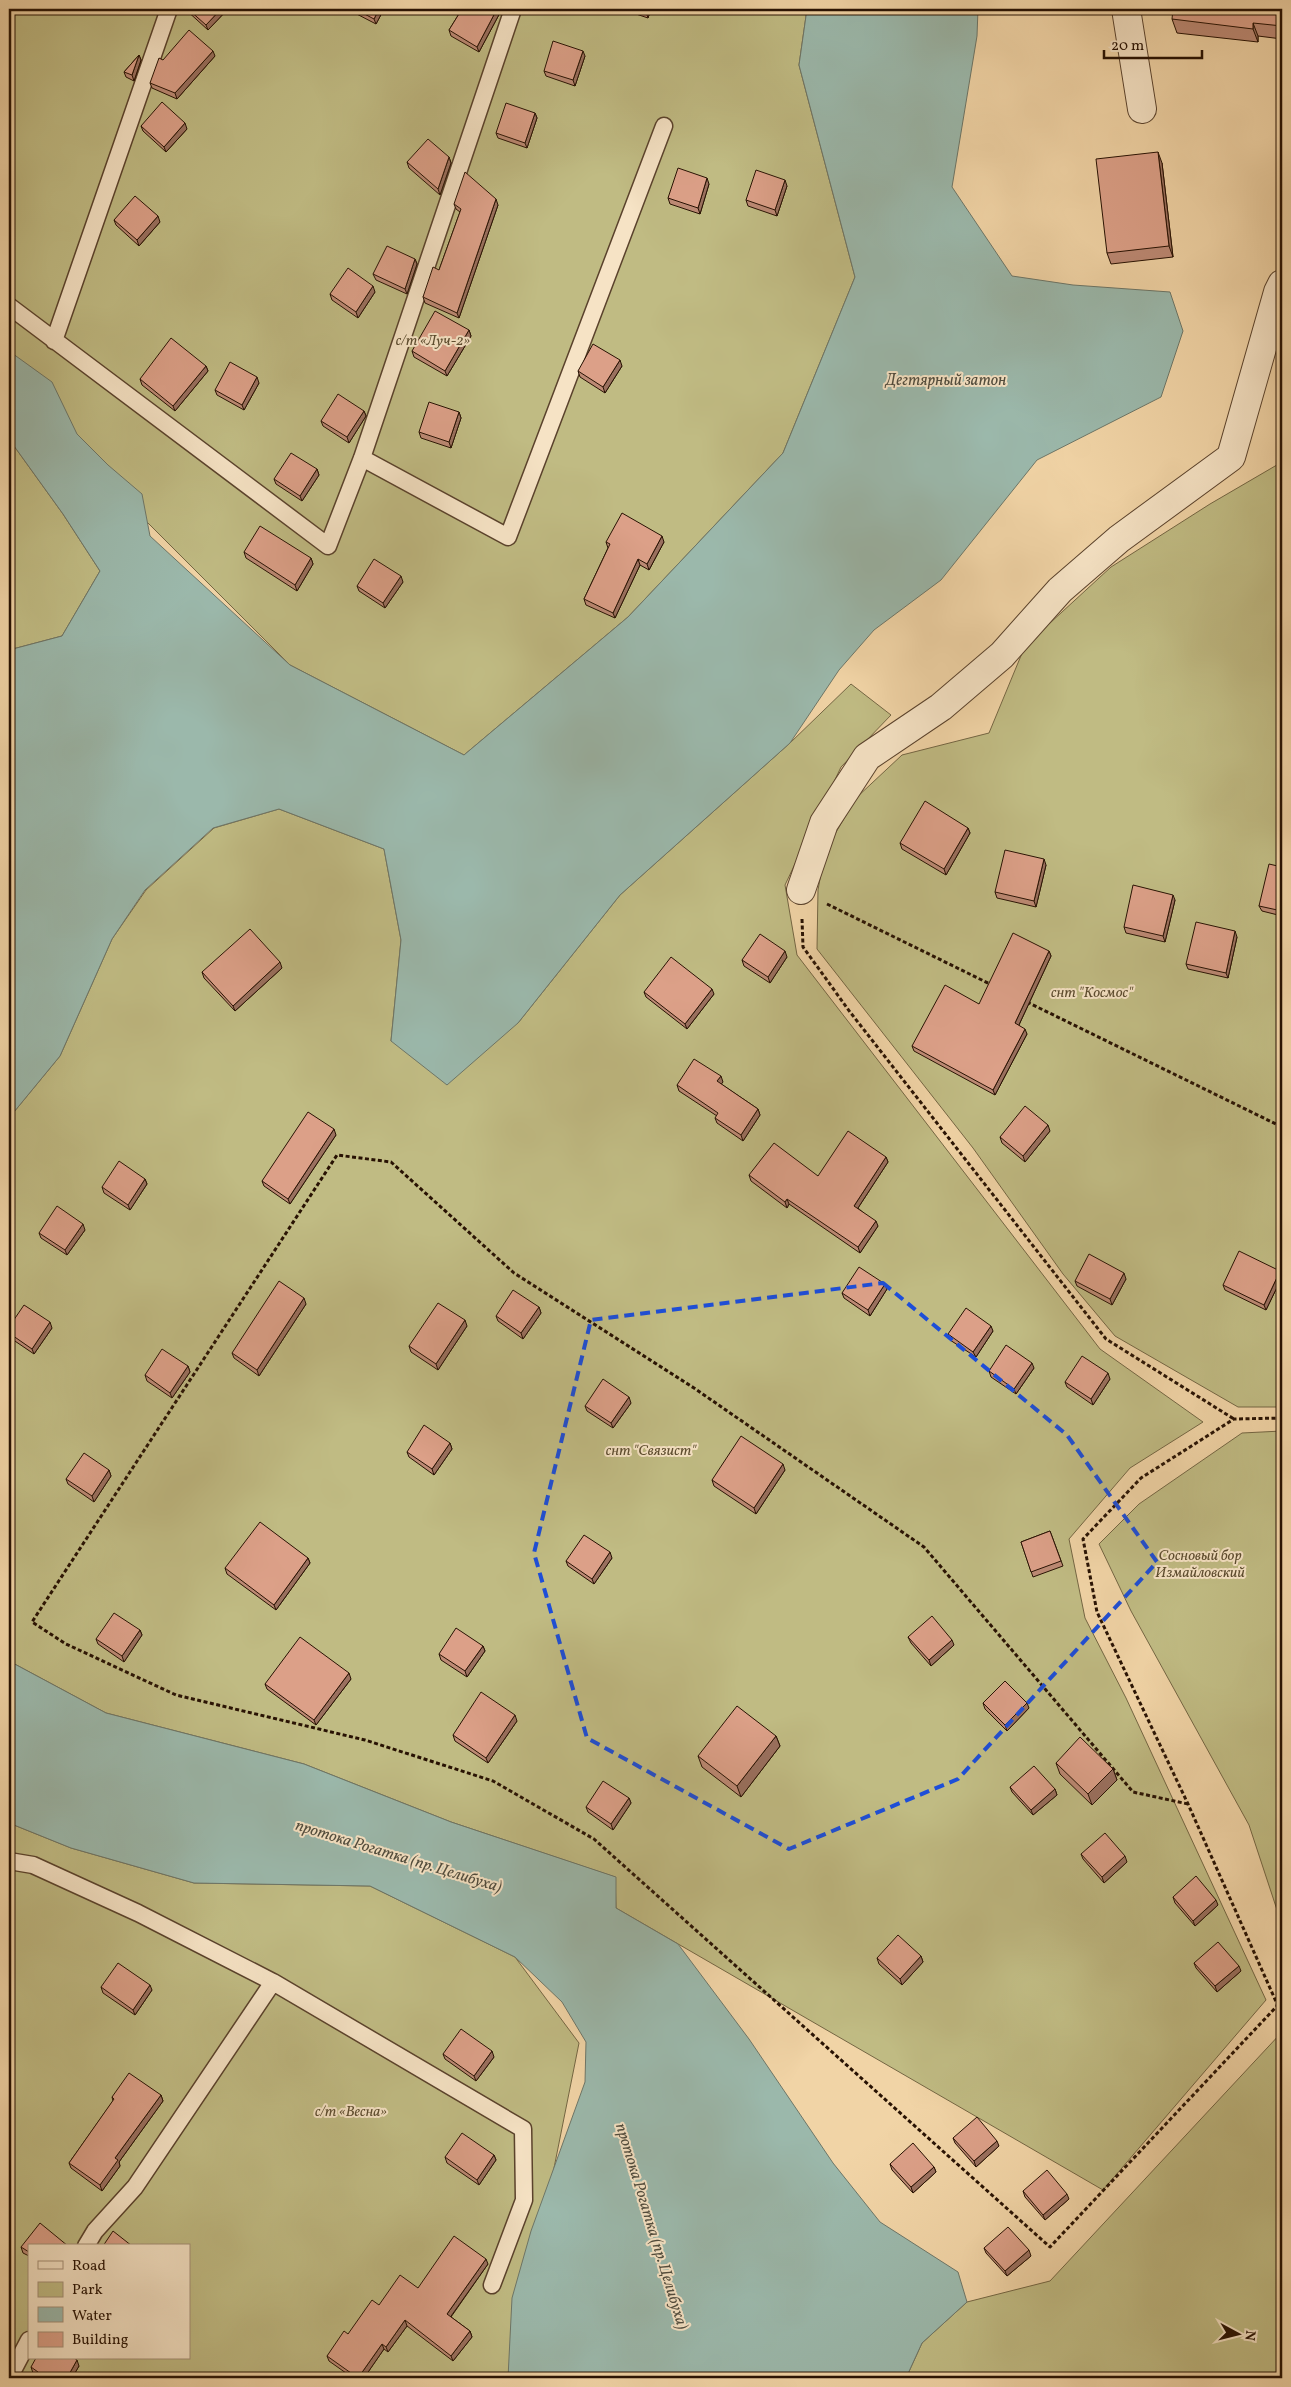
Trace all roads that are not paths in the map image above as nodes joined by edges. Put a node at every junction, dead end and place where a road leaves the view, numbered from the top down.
1 (169, 9) edge
2 (513, 9) edge
3 (1126, 9) edge
4 (1142, 109) dead end
5 (664, 126) dead end
6 (1282, 284) edge
7 (9, 306) edge
8 (54, 341) junction
9 (362, 458) junction
10 (800, 890) road end
11 (9, 1861) edge
12 (273, 1982) junction
13 (87, 2244) edge
14 (492, 2285) dead end
15 (28, 2342) edge
16 (9, 2378) edge

1 - 8 lane
2 - 9 lane
3 - 4 street
5 - 9 lane
6 - 10 street
7 - 8 lane
8 - 9 lane
11 - 12 lane
12 - 13 lane
12 - 14 lane
15 - 16 lane

